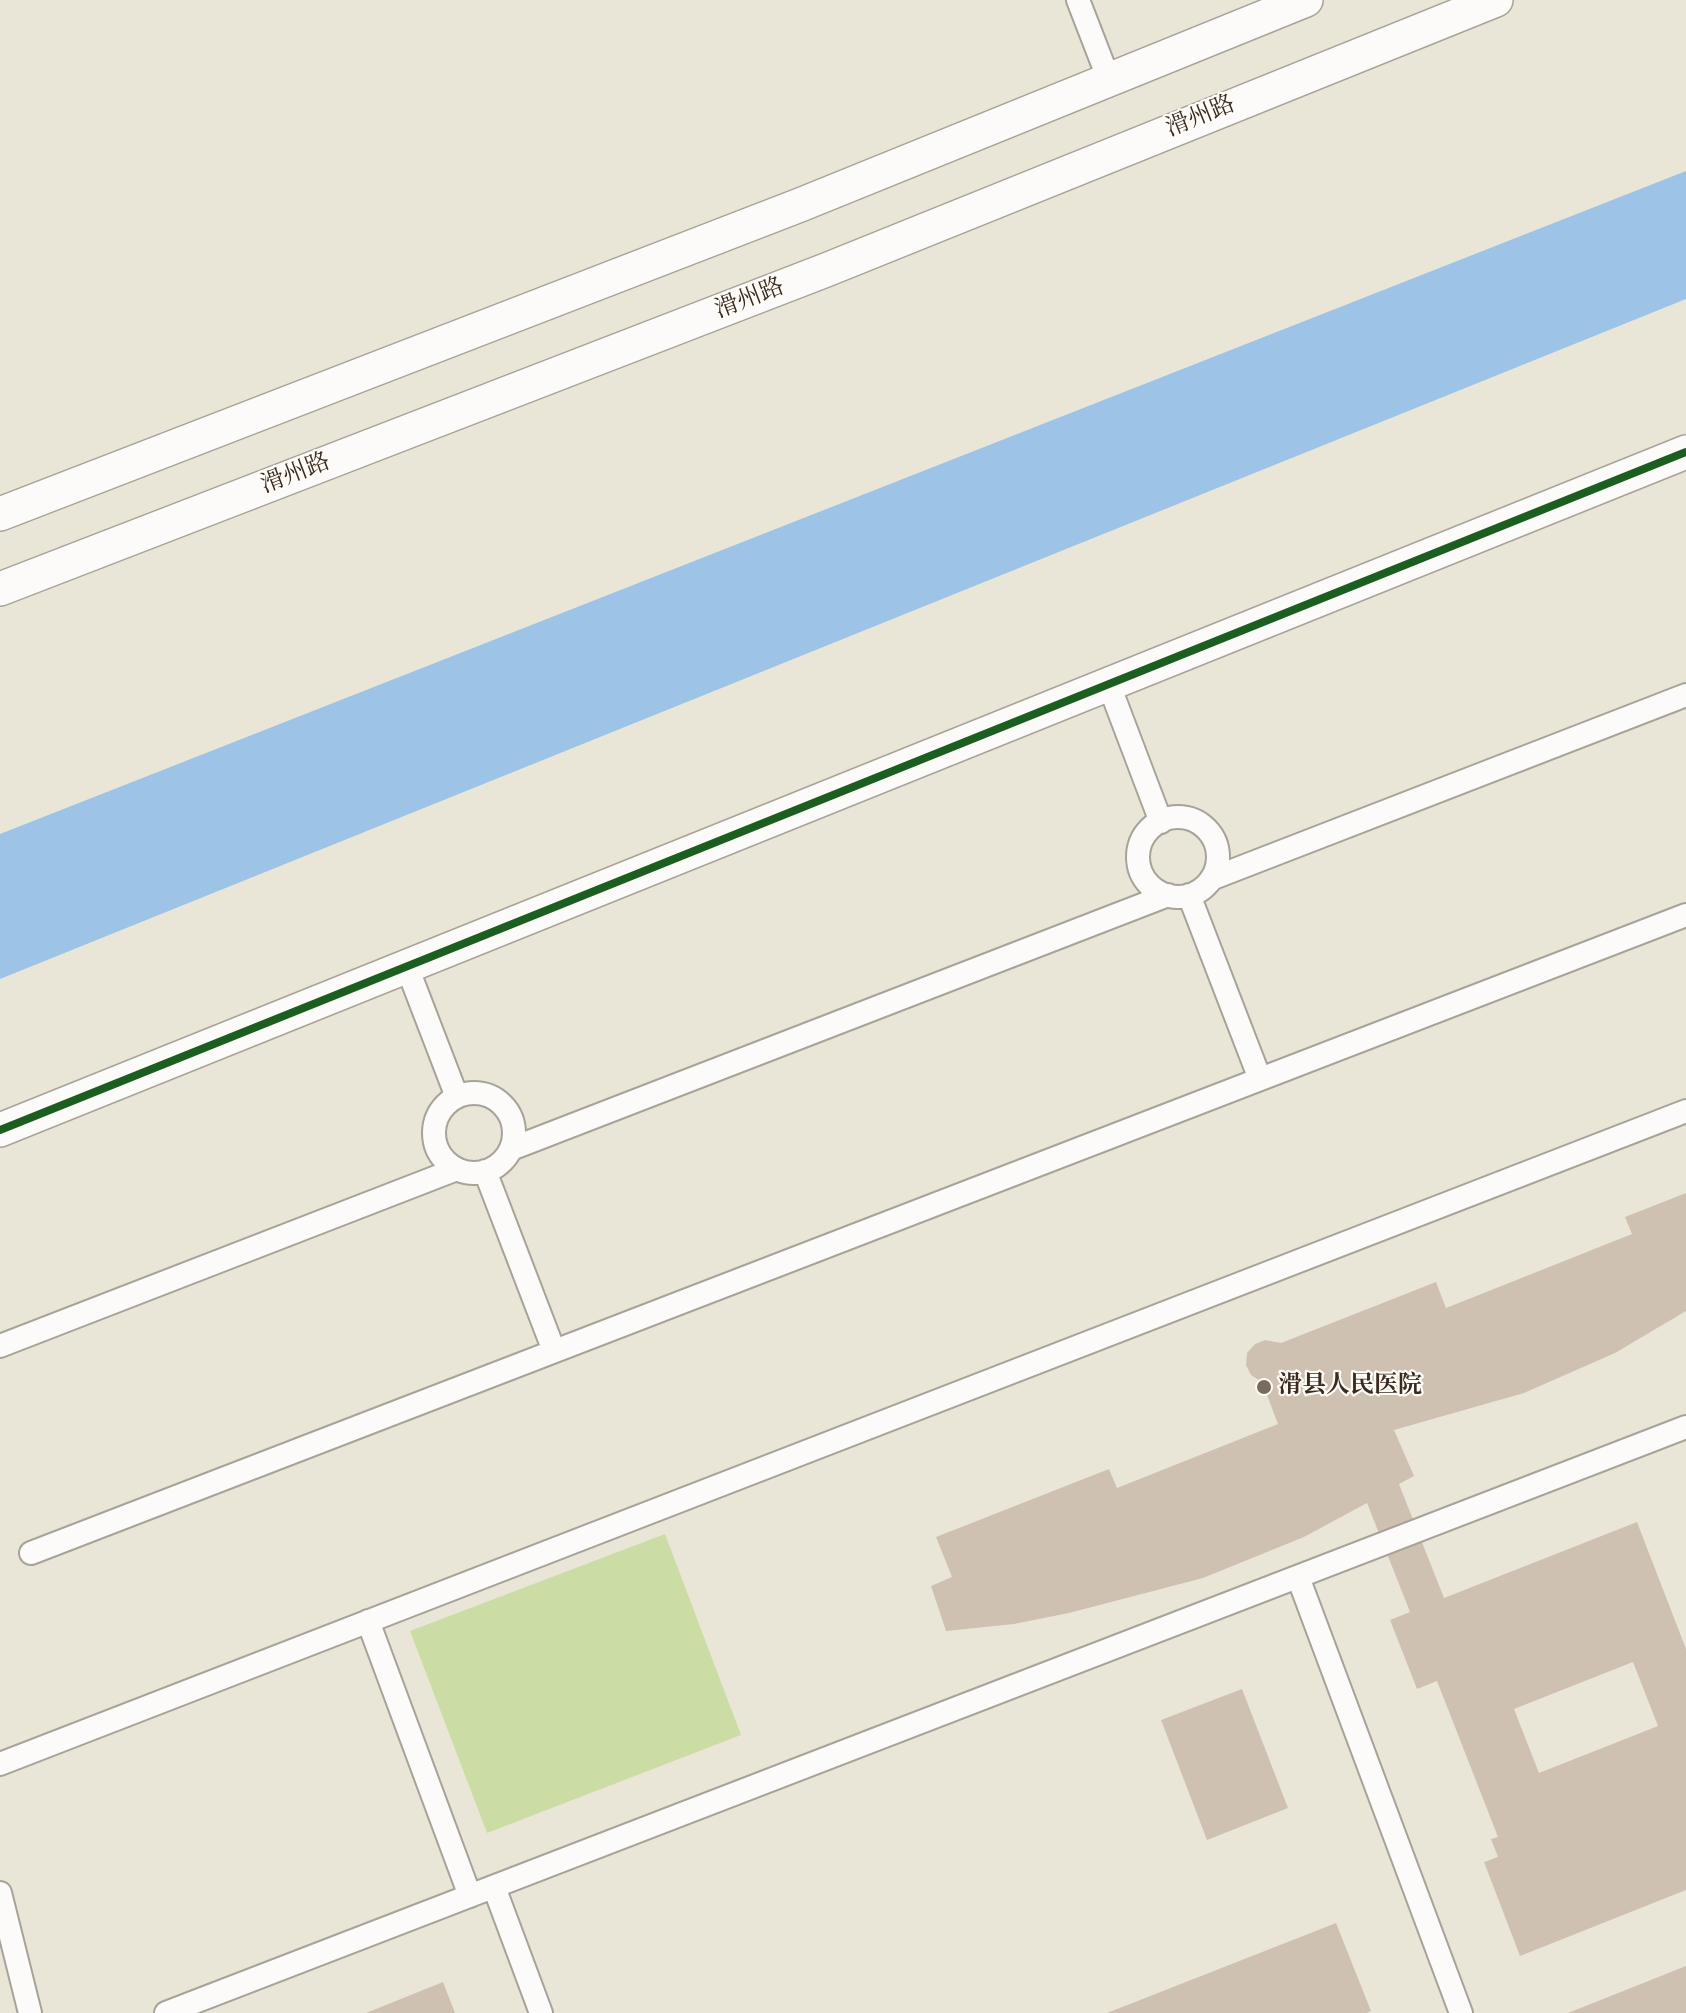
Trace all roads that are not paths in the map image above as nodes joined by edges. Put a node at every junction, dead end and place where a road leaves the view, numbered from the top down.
1 (1078, 0) edge
2 (1306, 0) edge
3 (1496, 0) edge
4 (1109, 80) junction
5 (1686, 452) edge
6 (0, 514) edge
7 (0, 589) edge
8 (1109, 685) junction
9 (1686, 695) edge
10 (1161, 822) junction
11 (1210, 879) junction
12 (1178, 895) junction
13 (1686, 915) edge
14 (407, 967) junction
15 (1260, 1079) junction
16 (457, 1097) junction
17 (1686, 1111) edge
18 (0, 1130) edge
19 (511, 1149) junction
20 (457, 1169) junction
21 (485, 1170) junction
22 (0, 1346) edge
23 (554, 1351) junction
24 (1686, 1427) edge
25 (31, 1553) dead end
26 (1298, 1577) junction
27 (368, 1621) junction
28 (0, 1764) edge
29 (494, 1887) junction
30 (0, 1893) edge
31 (470, 1896) junction
32 (30, 2013) edge
33 (166, 2013) edge
34 (541, 2013) edge
35 (1461, 2013) edge

1 - 4 lane
2 - 4 main road
3 - 7 main road, 滑州路
4 - 6 main road
5 - 8 main road
8 - 10 lane
8 - 14 main road
9 - 11 lane
10 - 11 lane
10 - 12 lane
11 - 12 lane
12 - 15 lane
12 - 19 lane
13 - 15 lane
14 - 16 lane
14 - 18 main road
15 - 23 lane
16 - 19 lane
16 - 20 lane
17 - 27 lane
19 - 21 lane
20 - 21 lane
20 - 22 lane
21 - 23 lane
23 - 25 lane
24 - 26 lane
26 - 29 lane
26 - 35 lane
27 - 28 lane
27 - 31 lane
29 - 31 lane
29 - 34 lane
30 - 32 lane
31 - 33 lane

